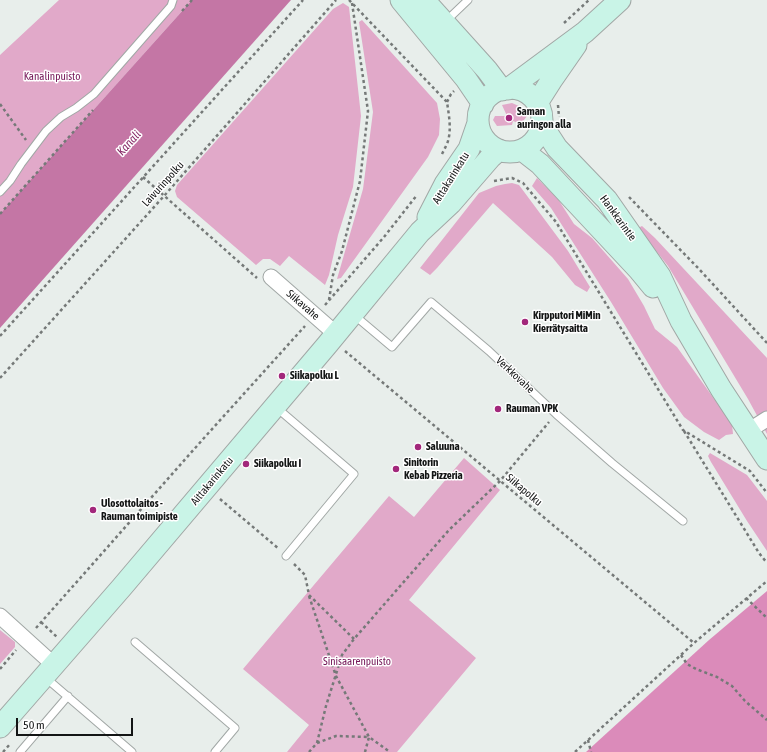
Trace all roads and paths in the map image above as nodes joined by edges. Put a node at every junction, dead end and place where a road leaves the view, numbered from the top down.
1 (173, 0) edge
2 (303, 0) edge
3 (336, 0) edge
4 (401, 0) edge
5 (424, 0) edge
6 (468, 0) edge
7 (589, 0) edge
8 (620, 0) edge
9 (350, 1) edge
10 (444, 22) junction
11 (559, 28) dead end
12 (585, 32) junction
13 (466, 79) junction
14 (505, 89) junction
15 (537, 103) junction
16 (0, 104) edge
17 (480, 113) junction
18 (542, 125) junction
19 (447, 144) dead end
20 (32, 149) junction
21 (499, 150) junction
22 (522, 150) junction
23 (439, 160) dead end
24 (143, 177) junction
25 (523, 182) dead end
26 (421, 190) dead end
27 (0, 192) edge
28 (625, 193) dead end
29 (164, 196) junction
30 (420, 232) junction
31 (266, 280) joint
32 (328, 301) junction
33 (353, 314) junction
34 (316, 315) junction
35 (681, 321) junction
36 (0, 336) edge
37 (340, 342) junction
38 (767, 343) edge
39 (0, 378) edge
40 (275, 406) junction
41 (556, 414) junction
42 (767, 419) edge
43 (683, 430) junction
44 (748, 430) junction
45 (767, 459) edge
46 (500, 480) junction
47 (767, 493) edge
48 (683, 521) dead end
49 (286, 556) dead end
50 (767, 563) edge
51 (767, 581) edge
52 (309, 595) dead end
53 (746, 598) junction
54 (0, 616) edge
55 (767, 618) edge
56 (25, 640) junction
57 (135, 642) dead end
58 (694, 643) junction
59 (681, 656) junction
60 (0, 669) edge
61 (49, 671) junction
62 (336, 676) junction
63 (68, 696) junction
64 (767, 720) edge
65 (0, 727) edge
66 (368, 737) junction
67 (588, 740) junction
68 (317, 743) junction
69 (20, 752) edge
70 (132, 752) edge
71 (215, 752) edge
72 (309, 752) edge
73 (365, 752) edge
74 (390, 752) edge
75 (575, 752) edge
76 (591, 752) edge

1 - 20 lane
2 - 24 path
3 - 29 path, Laivurinpolku
4 - 13 main road
5 - 10 main road
6 - 10 lane
7 - 11 path
8 - 12 main road
9 - 13 path
9 - 32 path
10 - 14 main road
12 - 14 main road
12 - 15 main road
13 - 17 main road
14 - 15 main road
14 - 17 main road
15 - 18 main road
16 - 20 path
17 - 21 main road
17 - 30 main road, Aittakarinkatu
18 - 22 main road
18 - 35 main road, Hankkarintie
19 - 23 path
20 - 27 lane
21 - 22 main road
21 - 30 main road, Aittakarinkatu
22 - 35 main road, Hankkarintie
24 - 29 path
24 - 36 path
25 - 43 path
26 - 32 path
28 - 38 path
29 - 31 path
29 - 39 path, Laivurinpolku
30 - 33 main road, Aittakarinkatu
31 - 34 street, Siikavahe
32 - 34 path
33 - 37 main road, Aittakarinkatu
33 - 41 lane, Verkkovahe
34 - 37 street, Siikavahe
34 - 56 path
35 - 44 main road, Hankkarintie
37 - 40 main road, Aittakarinkatu
37 - 46 path, Siikapolku
40 - 49 lane
40 - 61 main road, Aittakarinkatu
41 - 46 path
41 - 48 lane, Verkkovahe
42 - 44 street
43 - 47 path
43 - 50 path
44 - 45 main road, Hankkarintie
46 - 58 path, Siikapolku
46 - 62 path
51 - 53 path
52 - 62 path
53 - 55 path
53 - 58 path
54 - 56 street
56 - 60 path
56 - 61 street
57 - 71 lane
58 - 59 path
59 - 64 path
59 - 67 path
61 - 63 lane
61 - 65 main road, Aittakarinkatu
62 - 66 path
62 - 68 path
63 - 69 lane
63 - 70 lane
66 - 68 path
66 - 73 path
66 - 74 path
67 - 75 path
67 - 76 path
68 - 72 path

